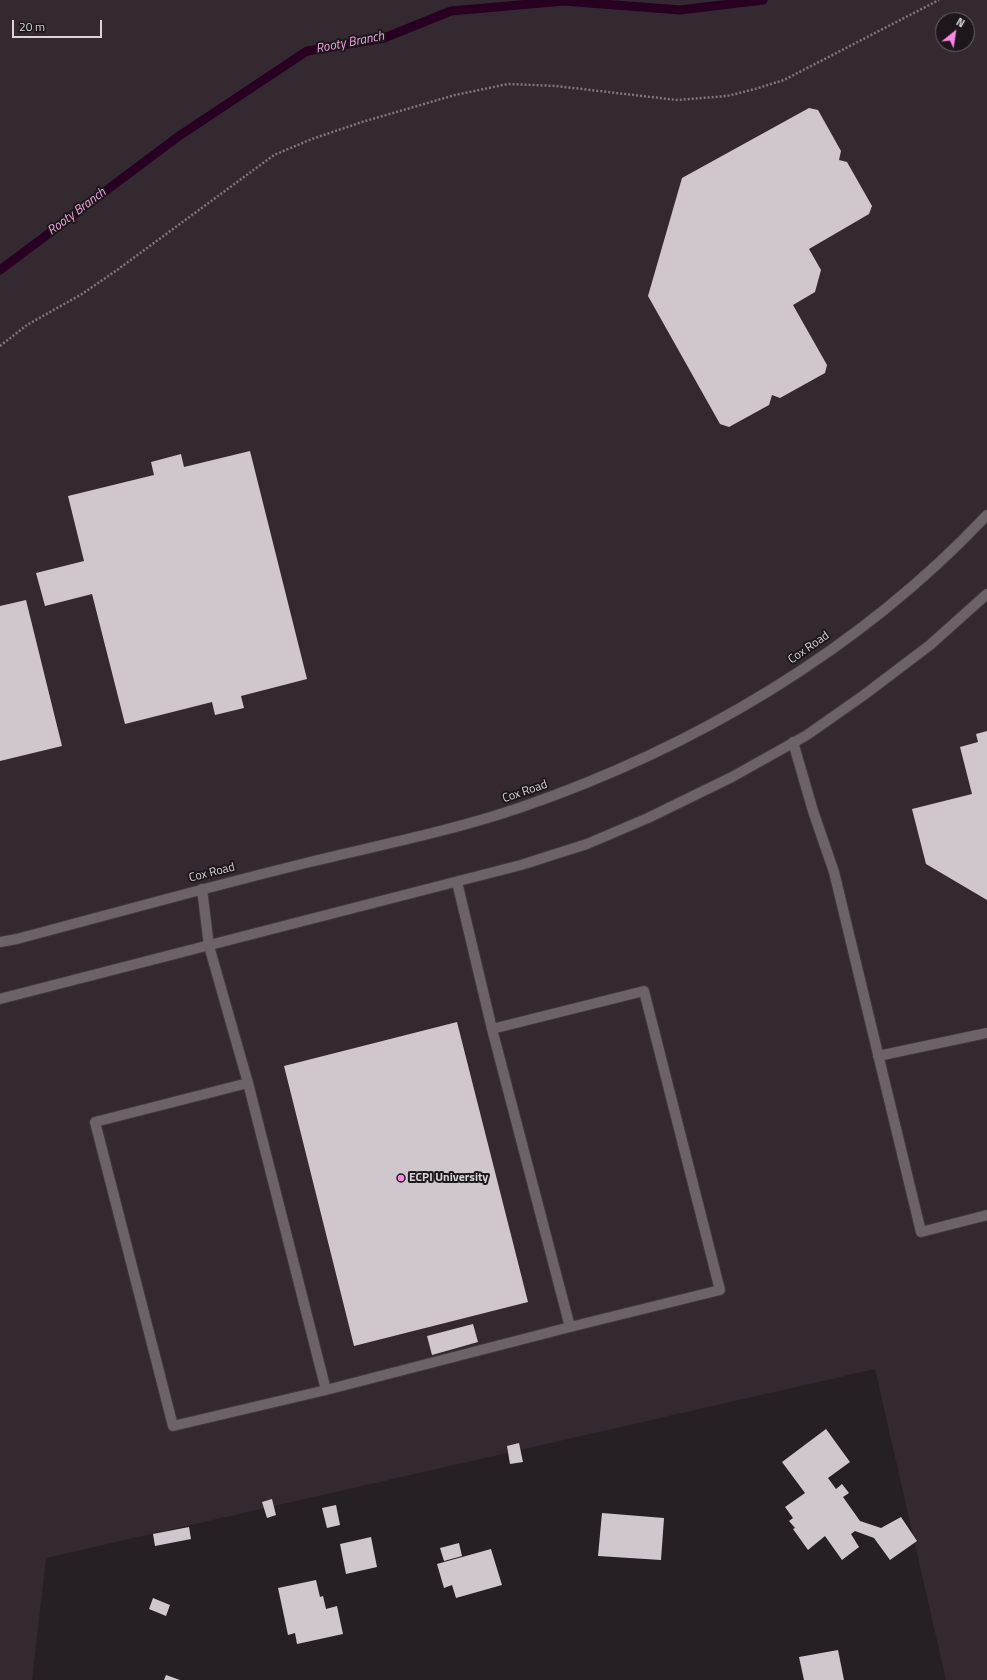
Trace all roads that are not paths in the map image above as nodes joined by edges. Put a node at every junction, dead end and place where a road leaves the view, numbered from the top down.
1 (987, 515) edge
2 (987, 594) edge
3 (793, 742) junction
4 (457, 882) junction
5 (202, 889) junction
6 (0, 942) edge
7 (209, 946) junction
8 (0, 998) edge
9 (492, 1028) junction
10 (987, 1033) edge
11 (878, 1056) junction
12 (248, 1083) junction
13 (987, 1215) edge
14 (570, 1327) junction
15 (326, 1390) junction

1 - 5 main road, Cox Road
2 - 3 main road
3 - 4 main road
3 - 11 main road
4 - 7 main road
4 - 9 main road
5 - 6 main road, Cox Road
5 - 7 main road
7 - 8 main road
7 - 12 main road
9 - 14 main road
9 - 14 main road
10 - 11 main road
11 - 13 main road
12 - 15 main road
12 - 15 main road
14 - 15 main road

